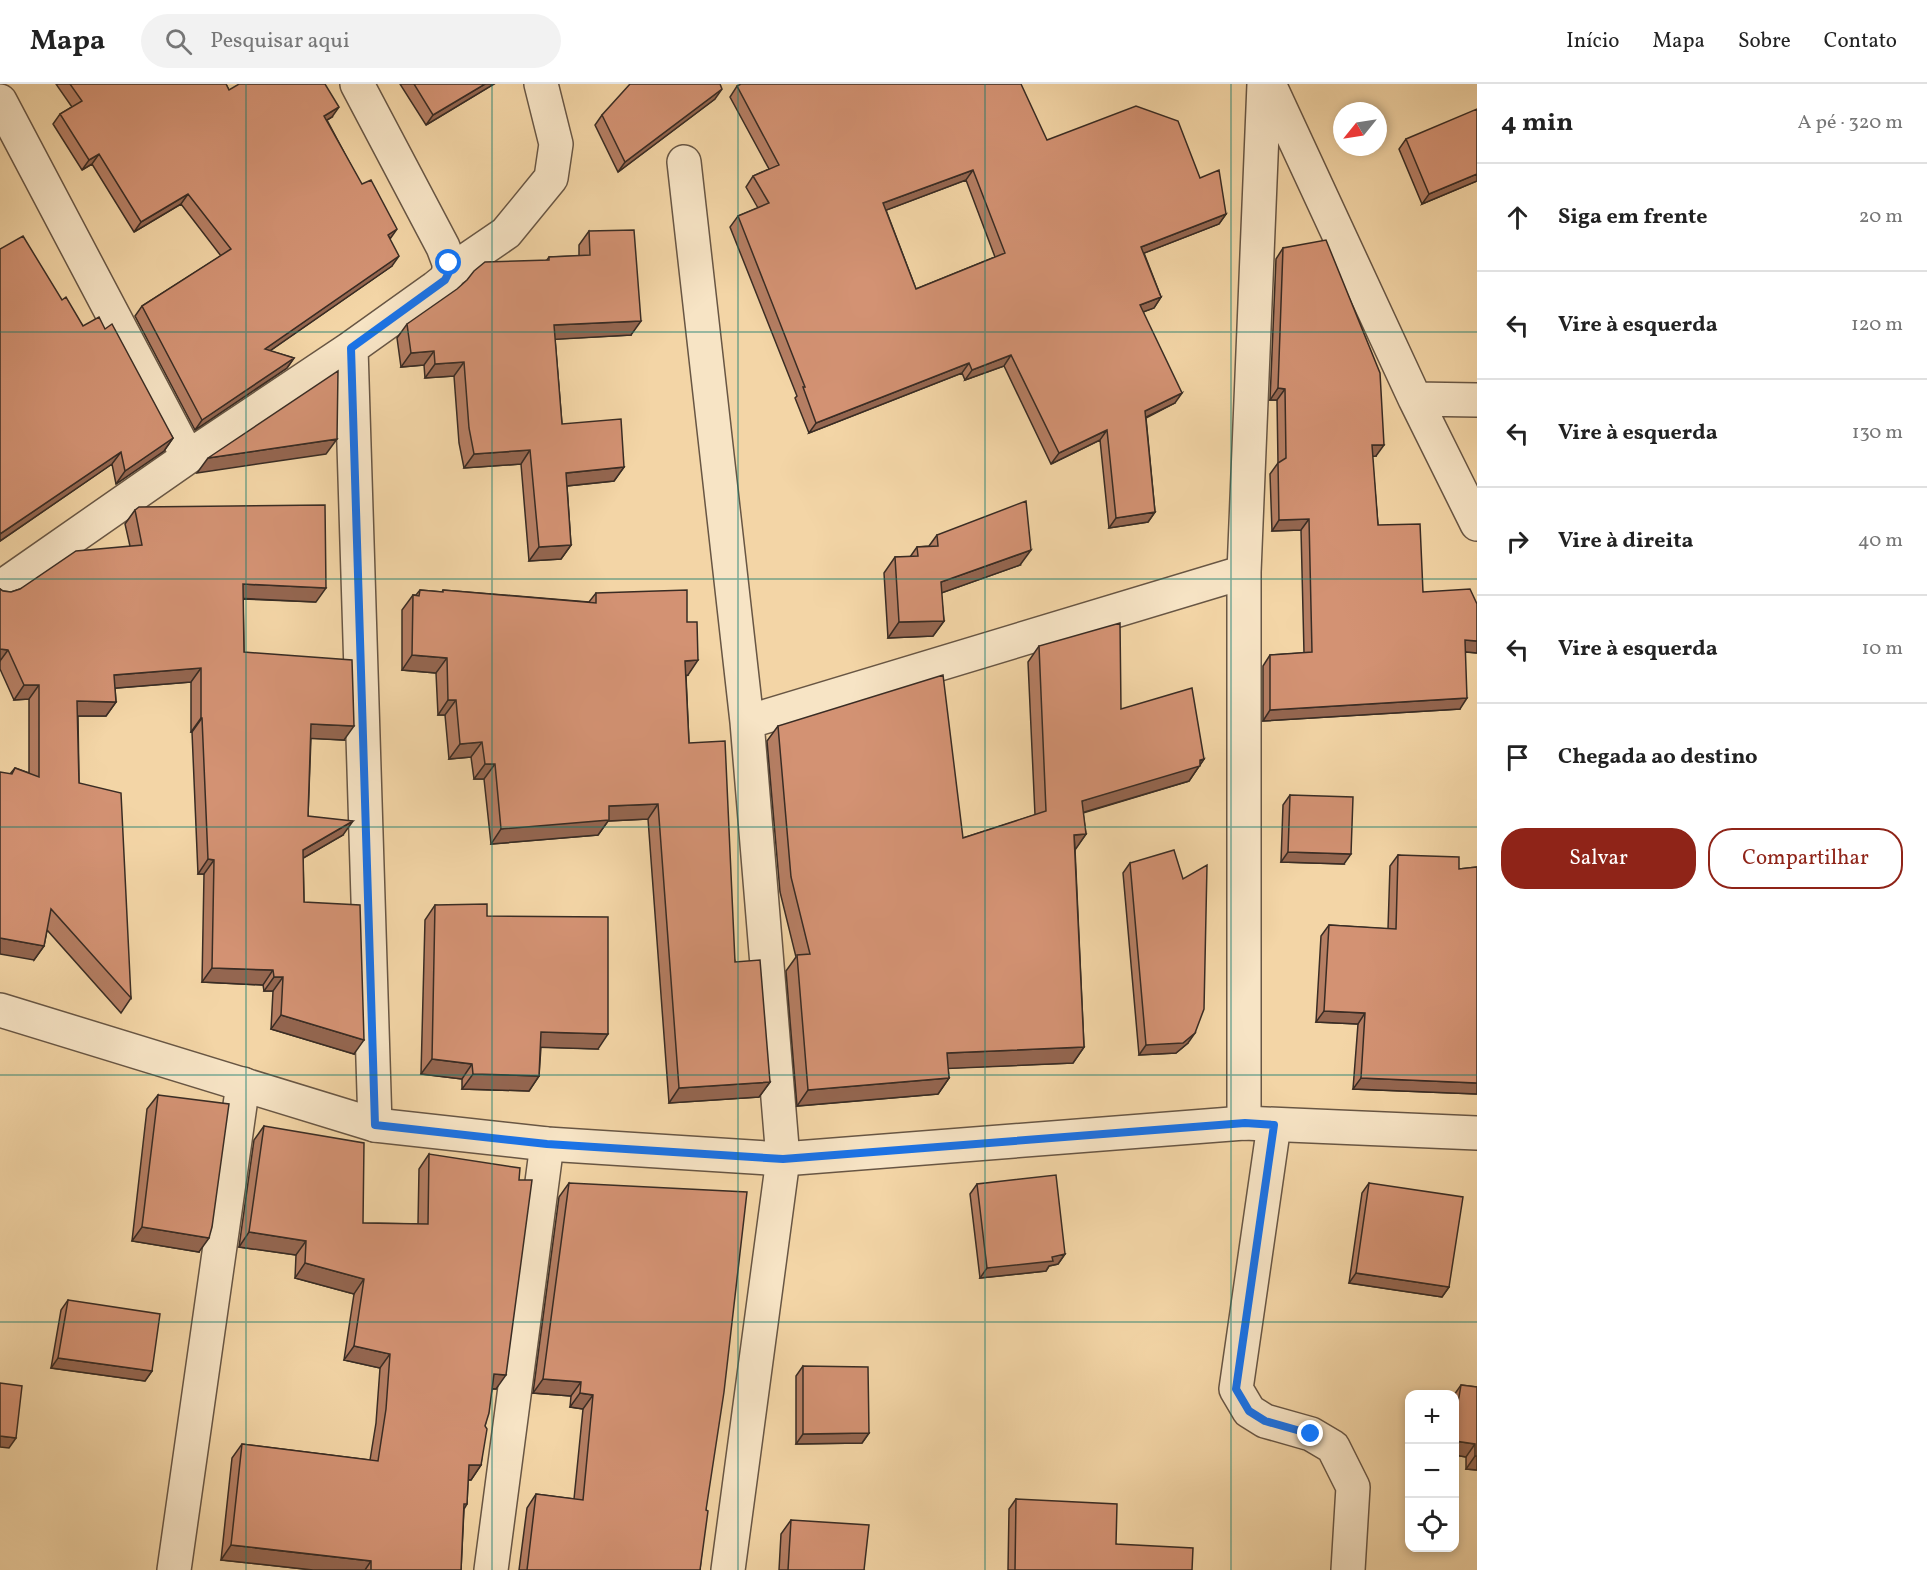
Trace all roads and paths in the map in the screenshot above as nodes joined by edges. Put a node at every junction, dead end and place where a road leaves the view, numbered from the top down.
1 (357, 84) edge
2 (541, 84) edge
3 (1264, 84) edge
4 (1269, 84) edge
5 (0, 101) edge
6 (684, 162) dead end
7 (449, 272) junction
8 (351, 348) junction
9 (1415, 399) junction
10 (1477, 400) edge
11 (188, 457) junction
12 (1477, 524) edge
13 (1244, 572) junction
14 (0, 588) edge
15 (747, 722) junction
16 (0, 1010) edge
17 (243, 1084) junction
18 (1259, 1124) junction
19 (375, 1125) junction
20 (1477, 1133) edge
21 (547, 1144) junction
22 (783, 1159) junction
23 (174, 1570) edge
24 (491, 1570) edge
25 (728, 1570) edge
26 (1348, 1570) edge

1 - 7 street
2 - 7 street
3 - 13 street
4 - 9 street
5 - 11 street
6 - 15 street
7 - 8 street
8 - 11 street
8 - 19 street
9 - 10 street
9 - 12 street
11 - 14 street
13 - 15 street
13 - 18 street
15 - 22 street
16 - 17 street
17 - 19 street
17 - 23 street
18 - 20 street
18 - 22 street
18 - 26 street
19 - 21 street
21 - 22 street
21 - 24 street
22 - 25 street

